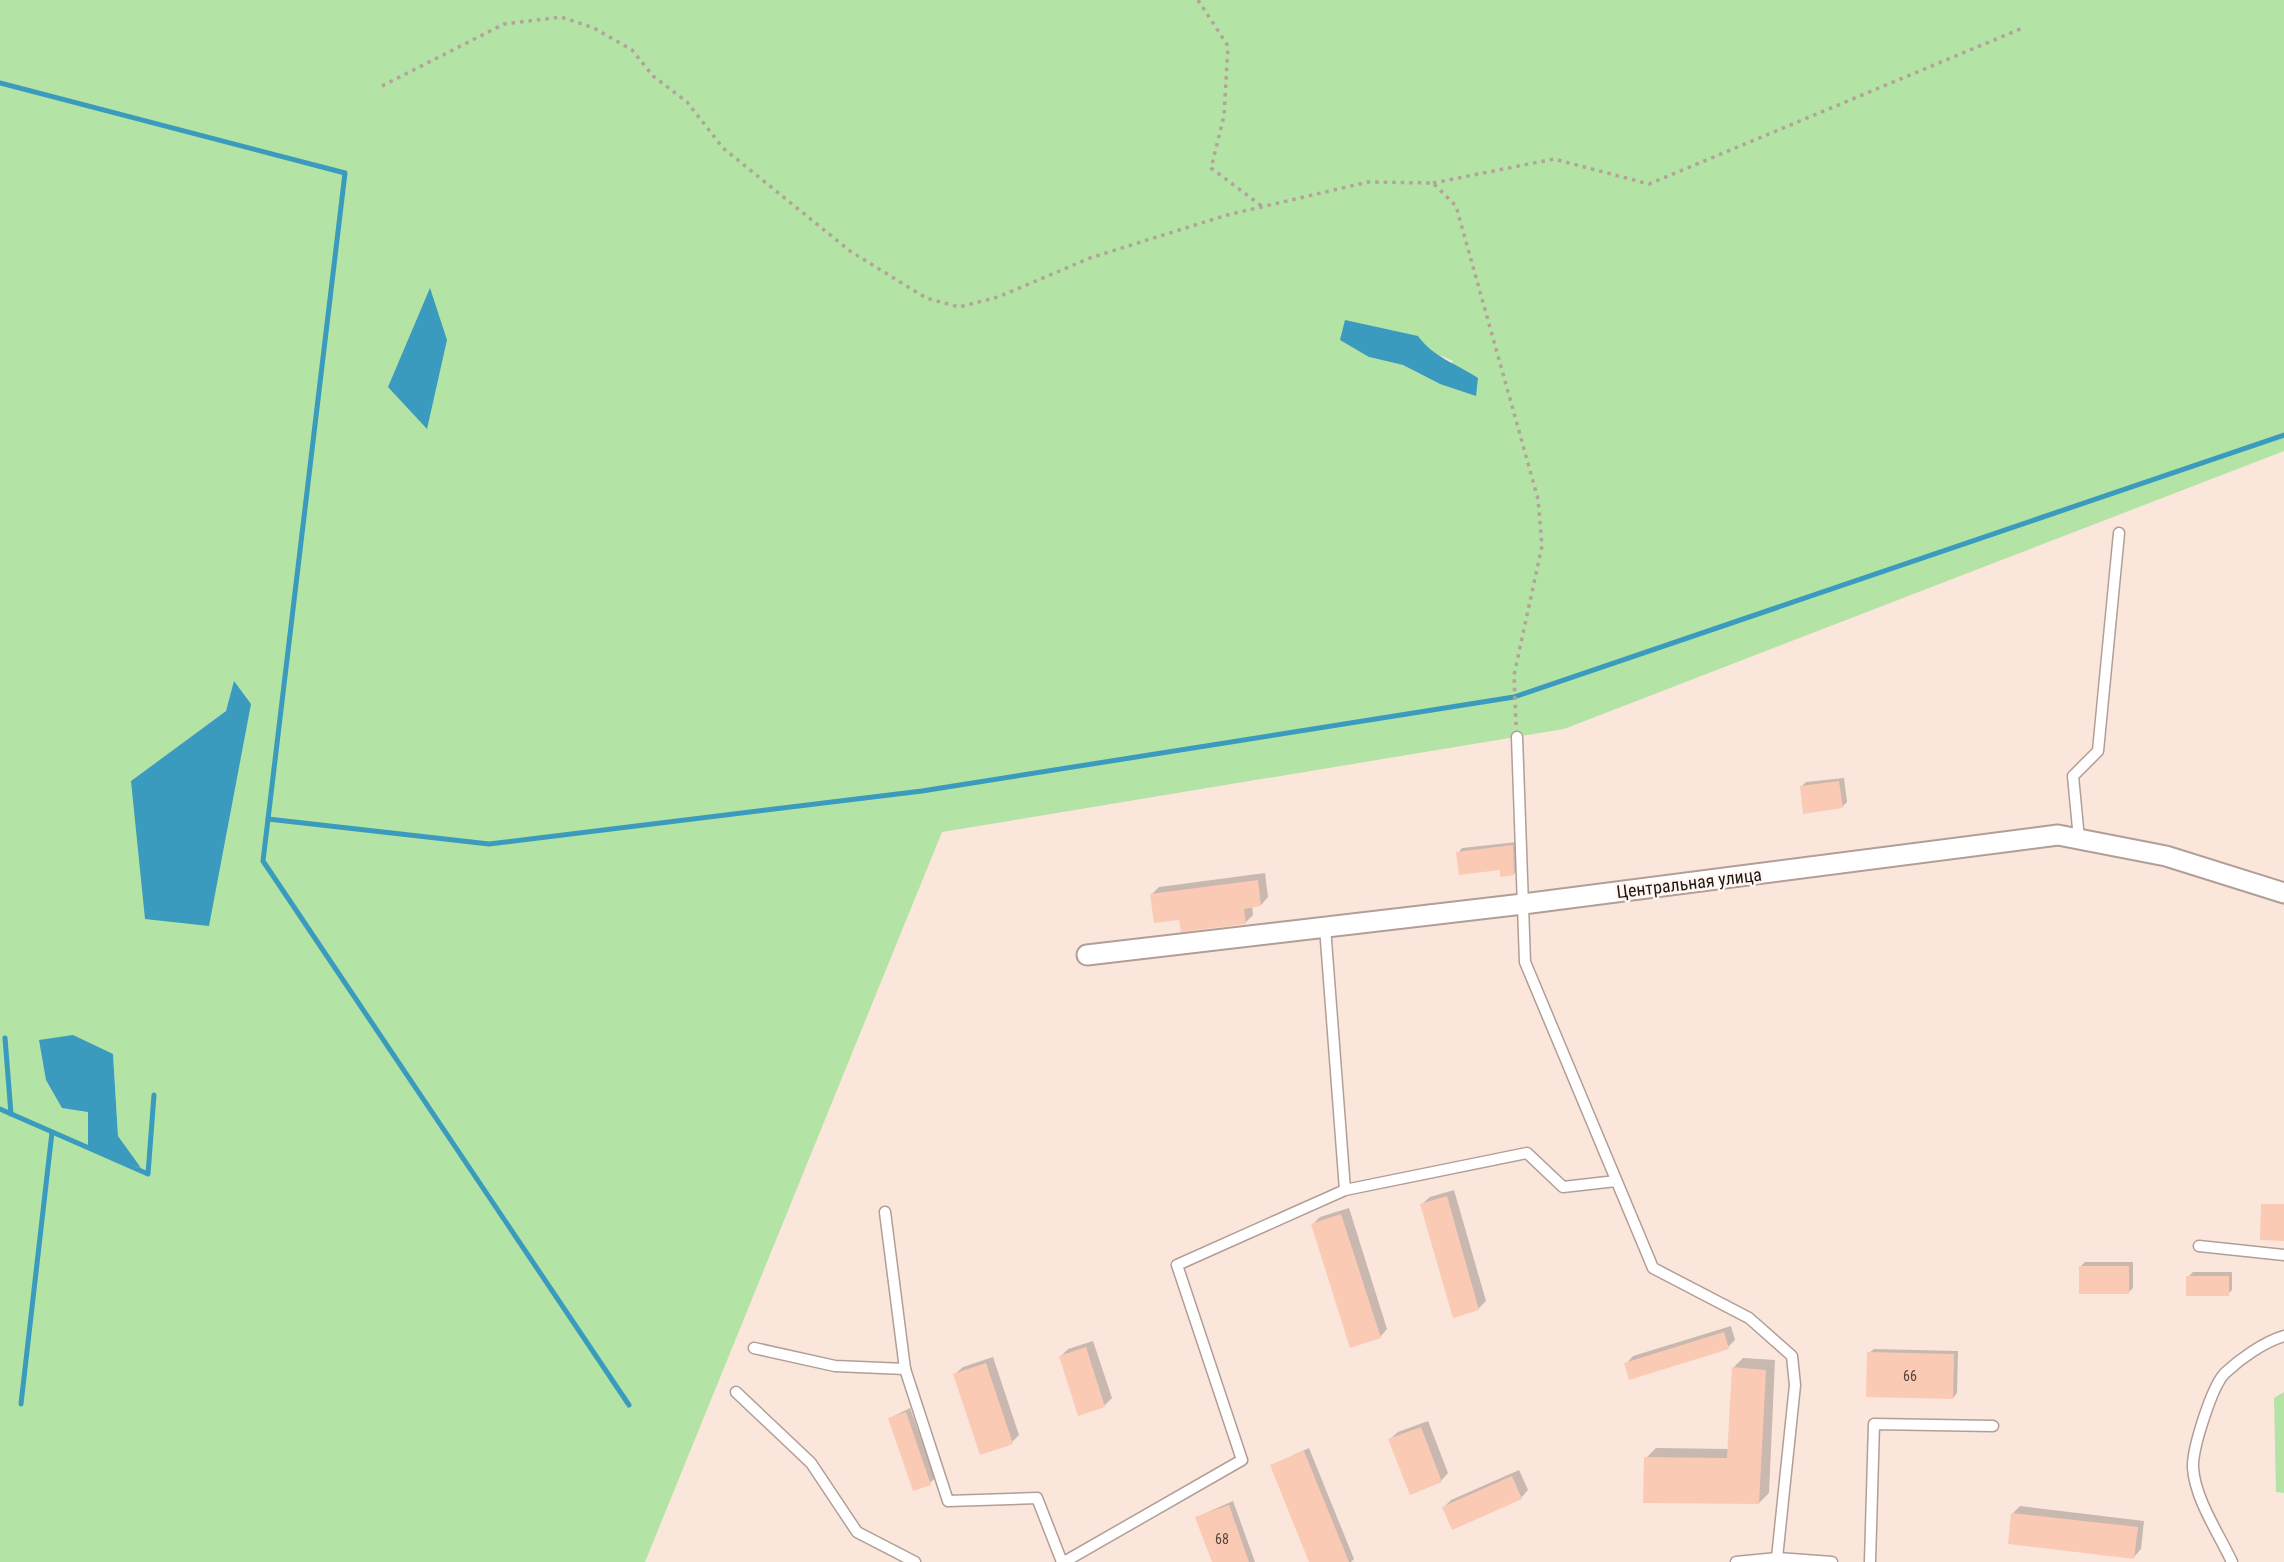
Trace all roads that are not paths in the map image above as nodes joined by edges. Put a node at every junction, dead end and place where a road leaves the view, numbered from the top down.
1 (2119, 533) dead end
2 (1517, 737) road end
3 (2079, 839) junction
4 (2284, 893) edge
5 (1523, 904) junction
6 (1325, 927) junction
7 (1087, 955) dead end
8 (1616, 1181) junction
9 (1345, 1190) junction
10 (885, 1212) dead end
11 (2199, 1246) dead end
12 (2284, 1255) edge
13 (2284, 1336) edge
14 (754, 1348) dead end
15 (905, 1369) junction
16 (736, 1392) dead end
17 (1993, 1426) dead end
18 (1777, 1558) junction
19 (915, 1562) edge
20 (1063, 1562) edge
21 (1736, 1562) edge
22 (1832, 1562) edge
23 (1870, 1562) edge
24 (2232, 1562) edge

1 - 3 lane
2 - 5 lane
3 - 4 street, Центральная улица
3 - 5 street, Центральная улица
5 - 6 street, Центральная улица
5 - 8 lane
6 - 7 street, Центральная улица
6 - 9 lane
8 - 9 lane
8 - 18 lane
9 - 20 lane
10 - 15 lane
11 - 12 lane
13 - 24 lane
14 - 15 lane
15 - 20 lane
16 - 19 lane
17 - 23 lane
18 - 21 lane
18 - 22 lane

